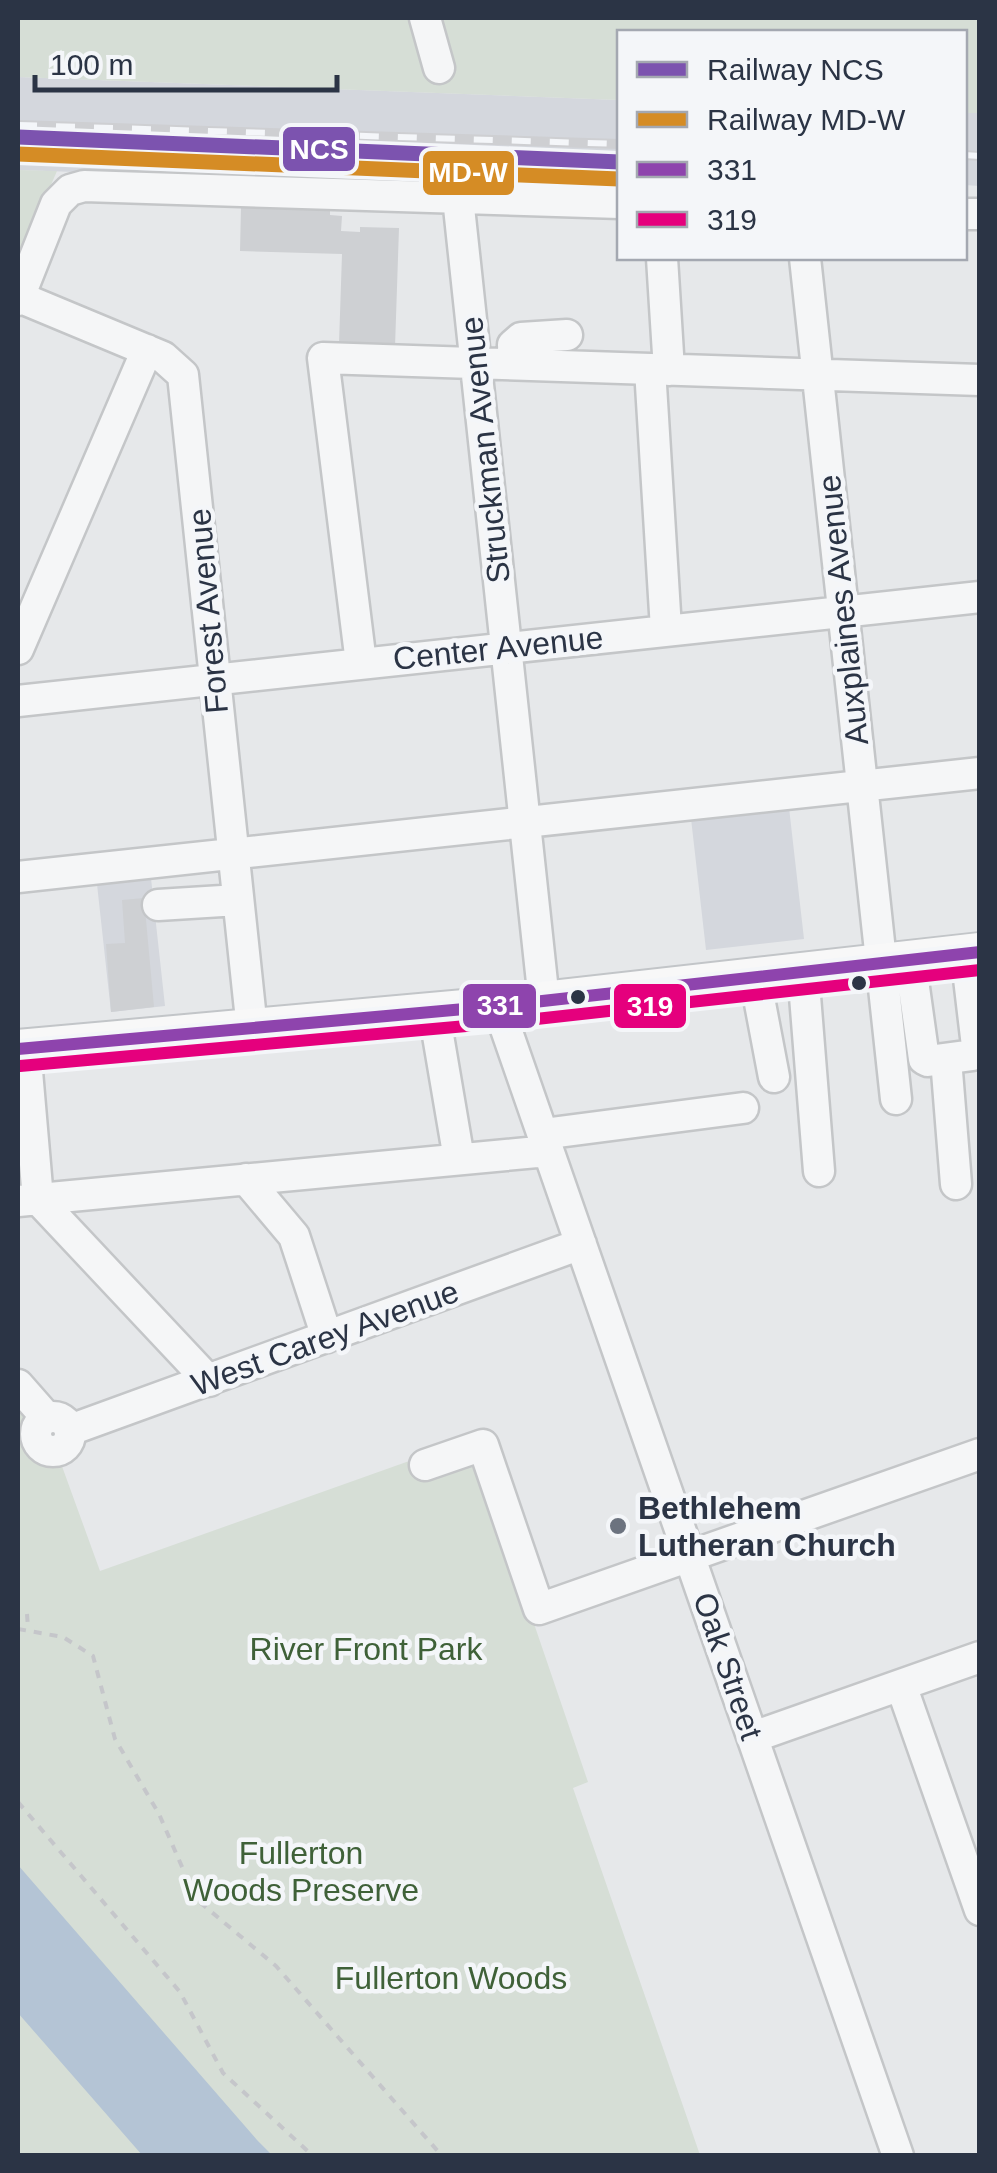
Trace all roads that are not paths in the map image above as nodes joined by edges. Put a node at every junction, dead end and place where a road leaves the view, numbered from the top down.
1 (425, 18) edge
2 (439, 68) dead end
3 (458, 198) junction
4 (617, 203) edge
5 (662, 260) edge
6 (805, 260) edge
7 (18, 299) edge
8 (567, 335) dead end
9 (148, 350) junction
10 (476, 364) junction
11 (514, 364) junction
12 (660, 370) junction
13 (818, 375) junction
14 (980, 380) edge
15 (980, 597) edge
16 (842, 610) junction
17 (666, 629) junction
18 (507, 646) junction
19 (18, 649) edge
20 (361, 663) junction
21 (214, 679) junction
22 (18, 701) edge
23 (980, 773) edge
24 (864, 786) junction
25 (525, 821) junction
26 (233, 854) junction
27 (18, 877) edge
28 (238, 900) junction
29 (158, 905) dead end
30 (973, 952) edge
31 (897, 961) junction
32 (803, 972) junction
33 (755, 977) junction
34 (544, 1001) junction
35 (498, 1006) junction
36 (434, 1012) junction
37 (252, 1030) junction
38 (21, 1049) edge
39 (946, 1059) junction
40 (774, 1077) dead end
41 (896, 1099) dead end
42 (743, 1108) dead end
43 (545, 1142) junction
44 (459, 1159) junction
45 (819, 1171) dead end
46 (246, 1180) junction
47 (956, 1184) dead end
48 (28, 1200) edge
49 (581, 1244) junction
50 (326, 1338) junction
51 (209, 1381) junction
52 (18, 1384) edge
53 (980, 1454) edge
54 (424, 1466) dead end
55 (690, 1557) junction
56 (980, 1658) edge
57 (900, 1685) junction
58 (752, 1737) junction
59 (980, 1910) edge
60 (898, 2156) edge

1 - 2 street
3 - 4 street
3 - 7 street
3 - 10 street, Struckman Avenue
5 - 12 street
6 - 13 street, Auxplaines Avenue
7 - 9 street, Forest Avenue
8 - 11 street
9 - 19 street
9 - 21 street, Forest Avenue
10 - 11 street
10 - 18 street, Struckman Avenue
10 - 20 street
11 - 12 street
12 - 13 street
12 - 17 street
13 - 14 street
13 - 16 street, Auxplaines Avenue
15 - 16 street, Center Avenue
16 - 17 street, Center Avenue
16 - 24 street, Auxplaines Avenue
17 - 18 street, Center Avenue
18 - 20 street, Center Avenue
18 - 25 street, Struckman Avenue
20 - 21 street, Center Avenue
21 - 22 street, Center Avenue
21 - 26 street, Forest Avenue
23 - 24 street
24 - 25 street
24 - 31 street, Auxplaines Avenue
25 - 26 street
25 - 34 street, Struckman Avenue
26 - 27 street
26 - 28 street, Forest Avenue
28 - 29 street
28 - 37 street, Forest Avenue
30 - 31 main road
30 - 39 street
31 - 32 main road
31 - 39 street
31 - 41 street
32 - 33 main road
32 - 45 street
33 - 34 main road
33 - 40 street
34 - 35 main road
35 - 36 main road
35 - 43 street, Oak Street
36 - 37 main road
36 - 44 street
37 - 38 main road
38 - 48 street
39 - 47 street
42 - 43 street
43 - 44 street
43 - 49 street, Oak Street
44 - 46 street
46 - 48 street
46 - 50 street
48 - 51 street
49 - 50 street, West Carey Avenue
49 - 55 street, Oak Street
50 - 51 street, West Carey Avenue
51 - 52 street, West Carey Avenue
53 - 55 street
54 - 55 street
55 - 58 street, Oak Street
56 - 57 street
57 - 58 street
57 - 59 street
58 - 60 street, Oak Street

